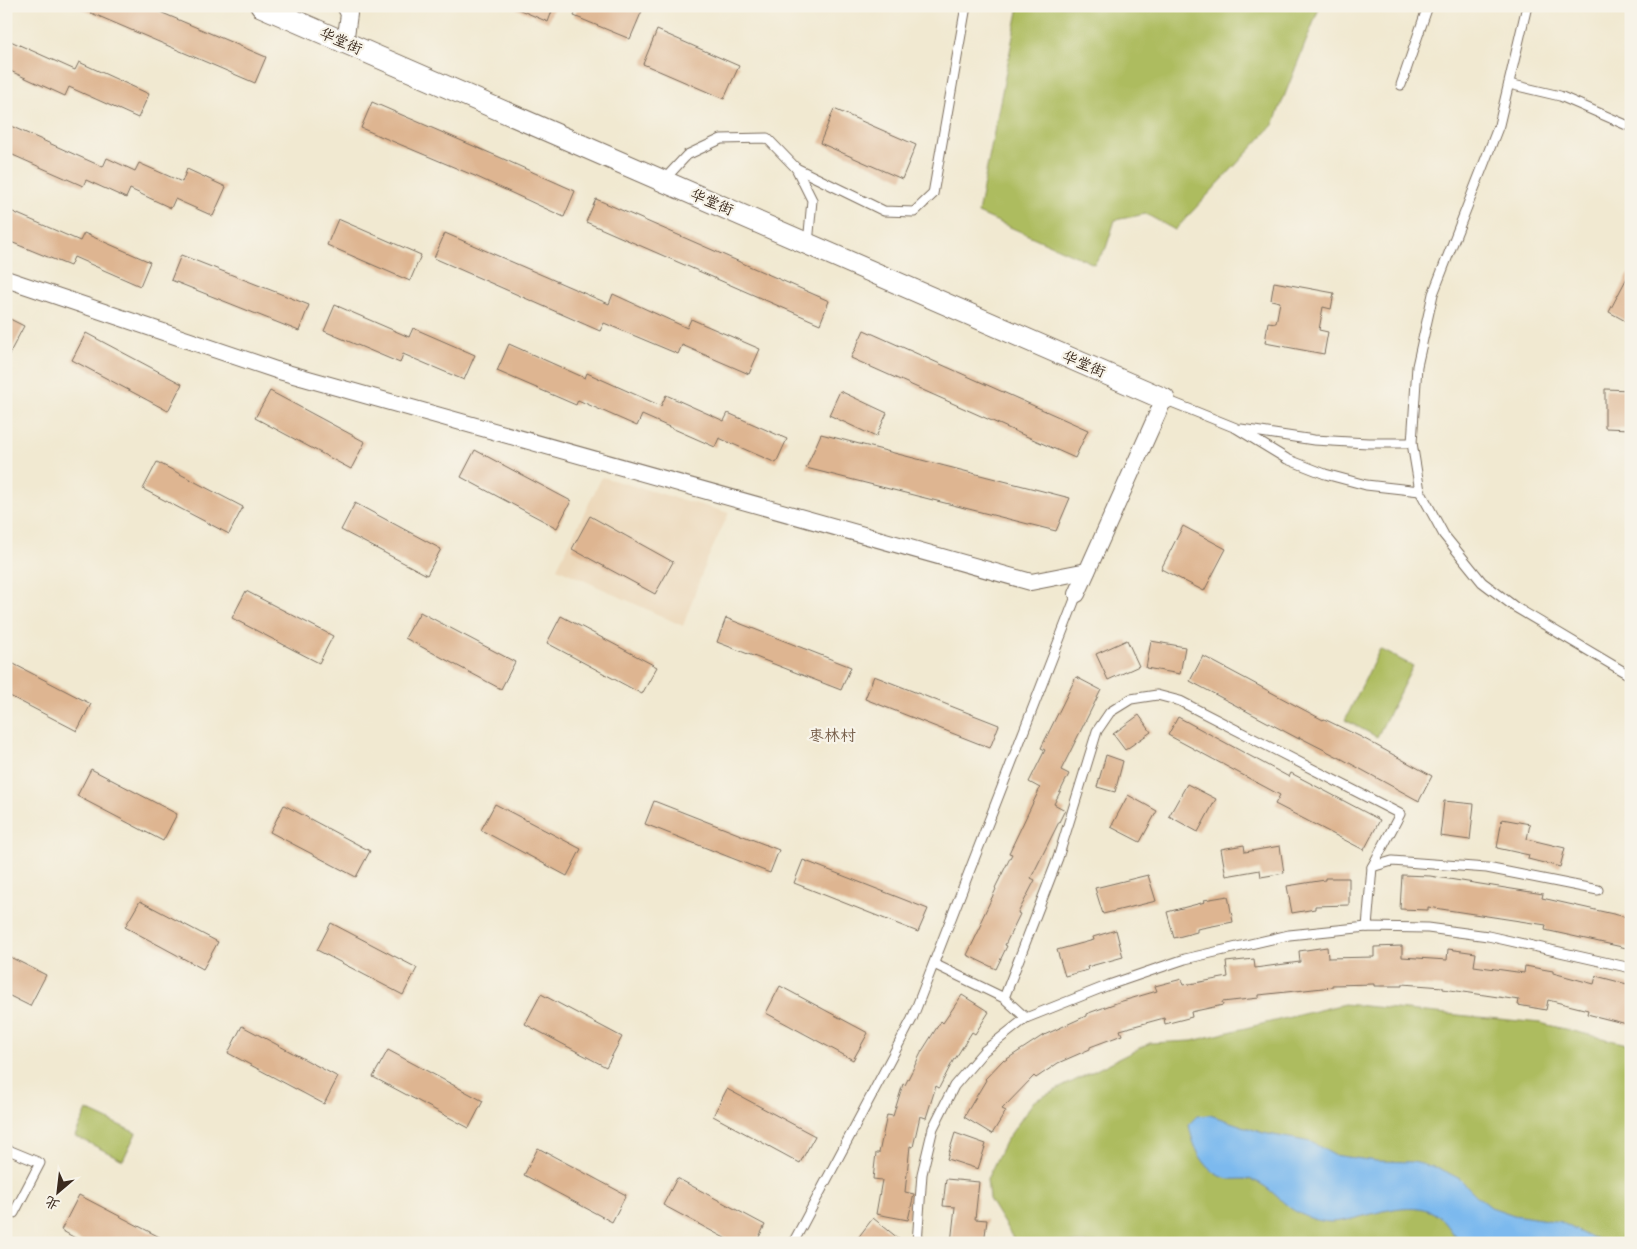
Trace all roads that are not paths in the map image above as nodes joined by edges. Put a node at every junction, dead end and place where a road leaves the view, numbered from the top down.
1 (261, 6) edge
2 (345, 6) edge
3 (966, 6) edge
4 (1428, 6) edge
5 (1527, 6) edge
6 (345, 43) junction
7 (1509, 84) junction
8 (1401, 85) dead end
9 (1631, 126) edge
10 (796, 168) junction
11 (663, 181) junction
12 (808, 244) junction
13 (6, 279) edge
14 (1164, 398) junction
15 (1236, 428) junction
16 (1412, 442) junction
17 (1420, 491) junction
18 (1087, 571) junction
19 (1077, 594) joint
20 (1631, 676) edge
21 (1372, 867) junction
22 (1598, 890) dead end
23 (1367, 927) junction
24 (934, 964) junction
25 (1631, 968) edge
26 (1004, 998) junction
27 (1026, 1018) junction
28 (6, 1149) edge
29 (14, 1213) dead end
30 (793, 1243) edge
31 (917, 1243) edge

1 - 6 street, 华堂街
2 - 6 street
3 - 10 lane
4 - 8 lane
5 - 7 lane
6 - 11 street, 华堂街
7 - 9 lane
7 - 16 lane
10 - 11 lane
10 - 12 lane
11 - 12 street, 华堂街
12 - 14 street, 华堂街
13 - 18 street
14 - 15 lane
14 - 18 street
15 - 16 lane
15 - 17 lane
16 - 17 lane
17 - 20 lane
18 - 19 street
19 - 24 lane
21 - 22 lane
21 - 23 lane
21 - 26 lane
23 - 25 lane
23 - 27 lane
24 - 26 lane
24 - 30 lane
26 - 27 lane
27 - 31 lane
28 - 29 lane

